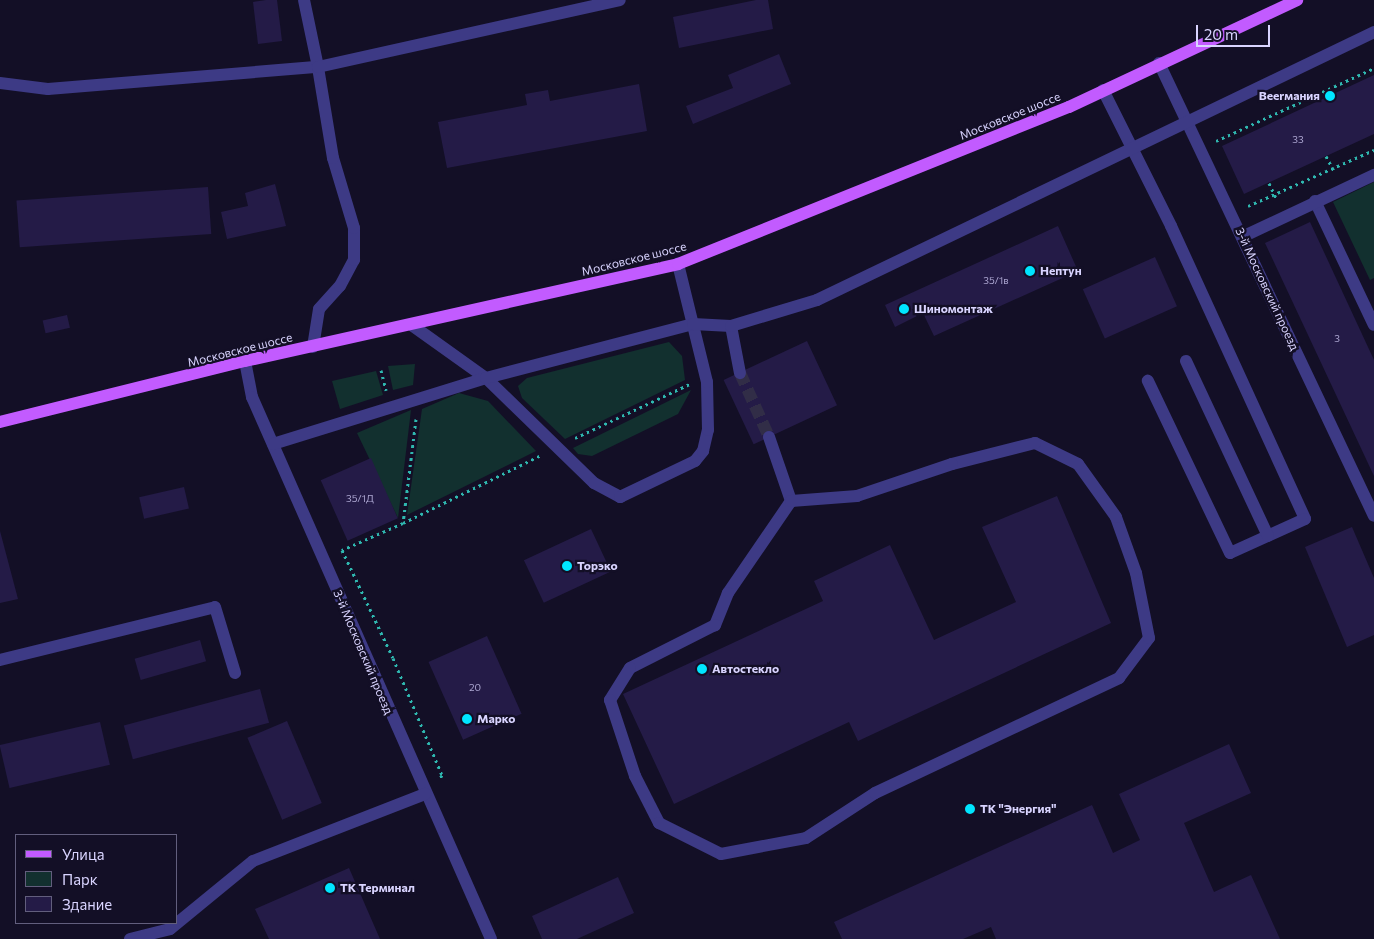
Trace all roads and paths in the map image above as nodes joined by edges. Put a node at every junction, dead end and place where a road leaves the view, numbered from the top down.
1 (304, 0) edge
2 (620, 0) edge
3 (1297, 0) edge
4 (1374, 32) edge
5 (1159, 63) junction
6 (318, 67) junction
7 (1374, 68) edge
8 (0, 83) edge
9 (1104, 90) junction
10 (1186, 120) junction
11 (1132, 146) junction
12 (1220, 149) dead end
13 (1374, 150) edge
14 (1374, 175) edge
15 (1245, 200) dead end
16 (1316, 201) junction
17 (1242, 237) junction
18 (678, 264) junction
19 (693, 324) junction
20 (1374, 325) edge
21 (413, 326) junction
22 (731, 326) junction
23 (313, 347) junction
24 (244, 361) junction
25 (1186, 361) dead end
26 (740, 373) tunnel mouth
27 (706, 376) junction
28 (486, 378) junction
29 (1148, 381) dead end
30 (418, 398) junction
31 (0, 422) edge
32 (769, 437) tunnel mouth
33 (273, 444) junction
34 (557, 447) junction
35 (791, 501) junction
36 (1374, 514) edge
37 (403, 523) junction
38 (1268, 536) junction
39 (0, 660) edge
40 (235, 673) dead end
41 (425, 794) junction
42 (178, 922) edge
43 (176, 924) edge
44 (130, 939) edge
45 (491, 939) edge

1 - 6 street
2 - 6 street
3 - 5 main road, Московское шоссе
4 - 10 street
5 - 9 main road, Московское шоссе
5 - 10 street, 3-й Московский проезд
6 - 8 street
6 - 23 street
7 - 12 path
9 - 11 street
9 - 18 main road, Московское шоссе
10 - 11 street
10 - 17 street, 3-й Московский проезд
11 - 22 street
11 - 38 street
13 - 15 path
14 - 16 street
16 - 17 street
16 - 20 street
17 - 36 street, 3-й Московский проезд
18 - 19 street
18 - 21 main road, Московское шоссе
19 - 22 street
19 - 27 street
19 - 28 street
21 - 23 main road, Московское шоссе
21 - 28 street
22 - 26 street
23 - 24 main road, Московское шоссе
24 - 31 main road, Московское шоссе
24 - 33 street, 3-й Московский проезд
25 - 38 street
27 - 34 path
27 - 34 street
28 - 30 street
28 - 34 street
29 - 38 street
30 - 33 street
30 - 37 path
32 - 35 street
33 - 41 street, 3-й Московский проезд
34 - 37 path
35 - 35 street
37 - 41 path
39 - 40 street
41 - 42 street
41 - 45 street, 3-й Московский проезд
43 - 44 street

